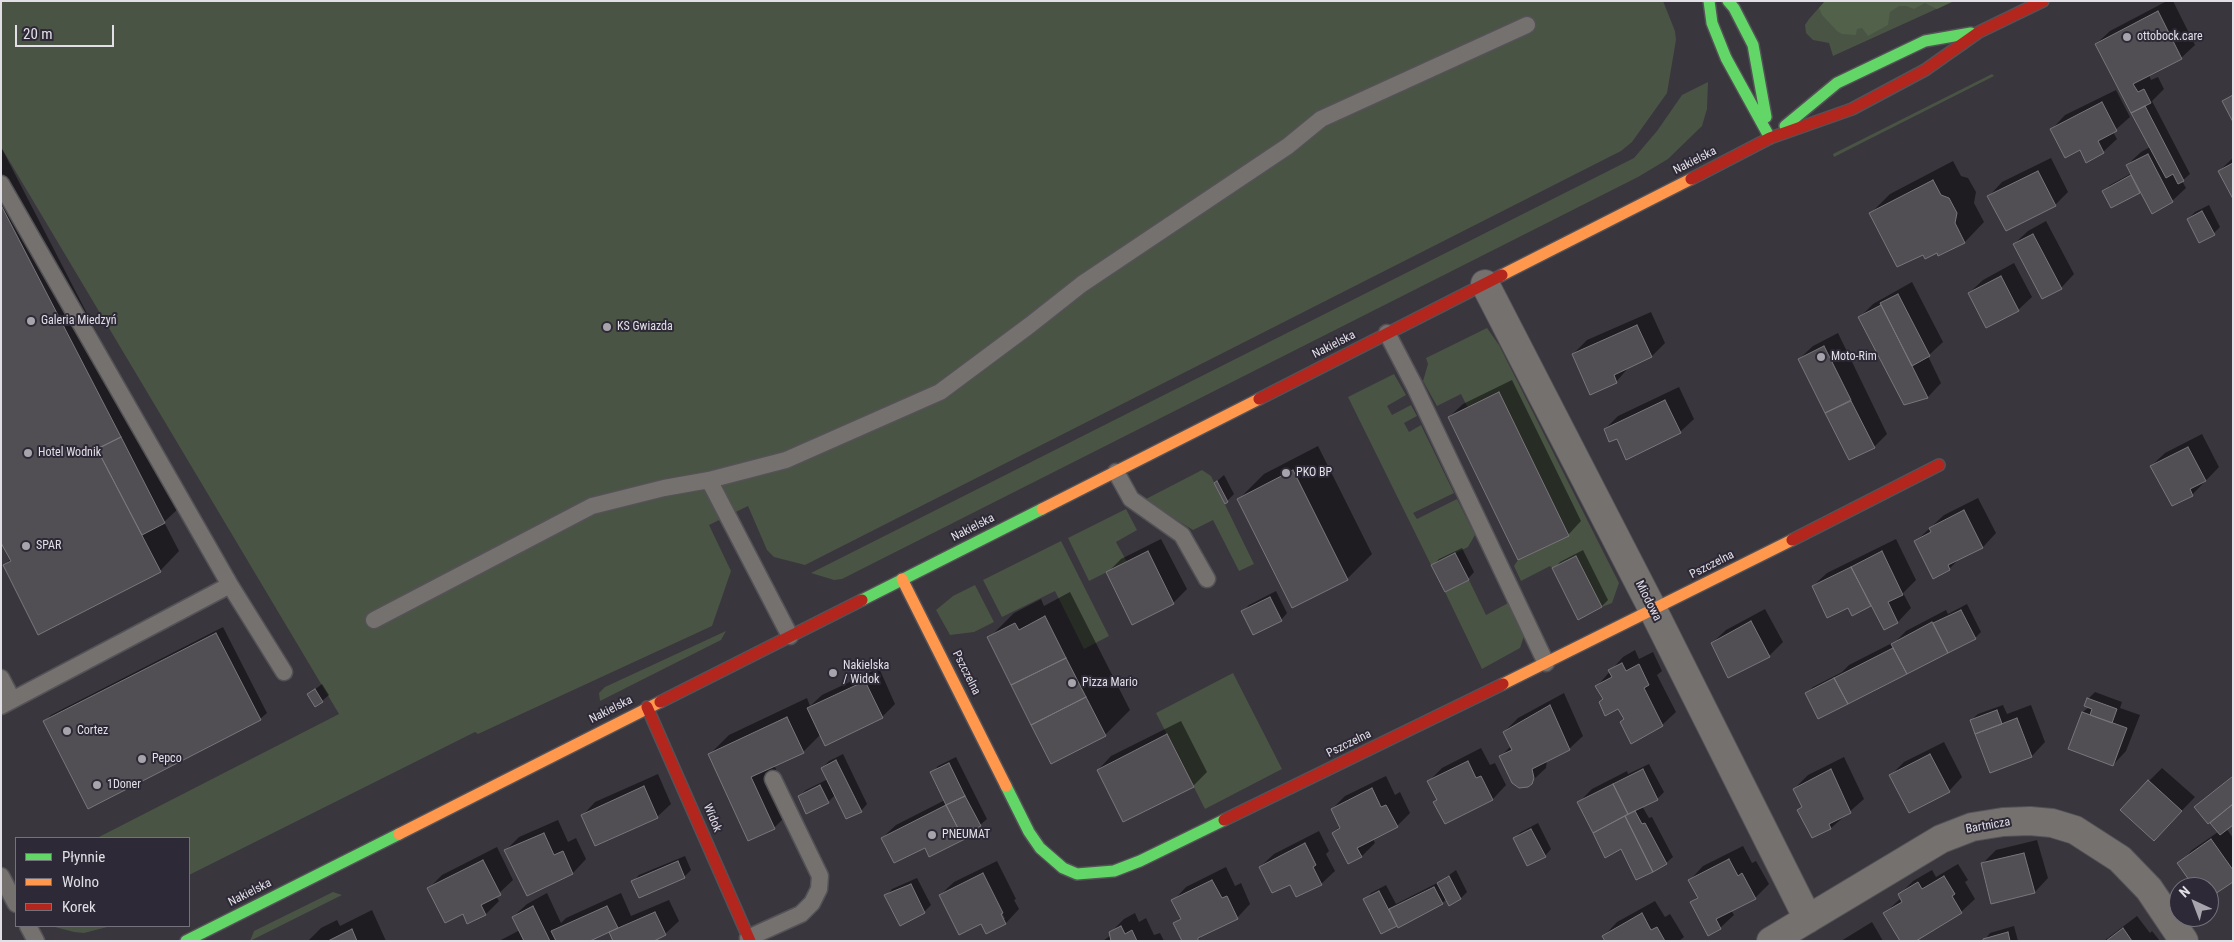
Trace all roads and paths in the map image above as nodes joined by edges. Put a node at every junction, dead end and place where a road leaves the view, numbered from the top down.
1 (1710, 1) edge
2 (1728, 1) edge
3 (2043, 1) edge
4 (1527, 25) dead end
5 (1979, 32) junction
6 (1770, 138) junction
7 (1, 184) edge
8 (1485, 284) junction
9 (1387, 334) junction
10 (1939, 465) dead end
11 (1116, 472) junction
12 (709, 480) junction
13 (902, 579) junction
14 (1207, 579) dead end
15 (230, 585) junction
16 (1653, 610) junction
17 (374, 620) dead end
18 (790, 636) junction
19 (1546, 663) junction
20 (284, 672) dead end
21 (1, 678) edge
22 (7, 703) edge
23 (647, 707) junction
24 (773, 778) dead end
25 (2, 878) edge
26 (15, 902) edge
27 (1808, 919) junction
28 (29, 927) edge
29 (749, 939) edge
30 (36, 941) edge
31 (186, 941) edge
32 (1771, 941) edge
33 (2184, 941) edge

1 - 6 main road
2 - 6 main road
3 - 5 main road, Nakielska
4 - 12 lane
5 - 6 main road, Nakielska
5 - 6 main road, Nakielska
6 - 8 main road, Nakielska
7 - 15 lane
8 - 9 main road, Nakielska
8 - 16 street, Miodowa
9 - 11 main road, Nakielska
9 - 19 lane
10 - 16 main road, Pszczelna
11 - 13 main road, Nakielska
11 - 14 lane
12 - 17 lane
12 - 18 lane
13 - 18 main road, Nakielska
13 - 19 main road, Pszczelna
15 - 20 lane
15 - 22 lane
16 - 19 main road, Pszczelna
16 - 27 street, Miodowa
18 - 23 main road, Nakielska
21 - 22 lane
23 - 29 main road, Widok
23 - 31 main road, Nakielska
24 - 29 lane
25 - 26 lane
27 - 32 street, Bartnicza
27 - 33 street, Bartnicza
28 - 30 lane

